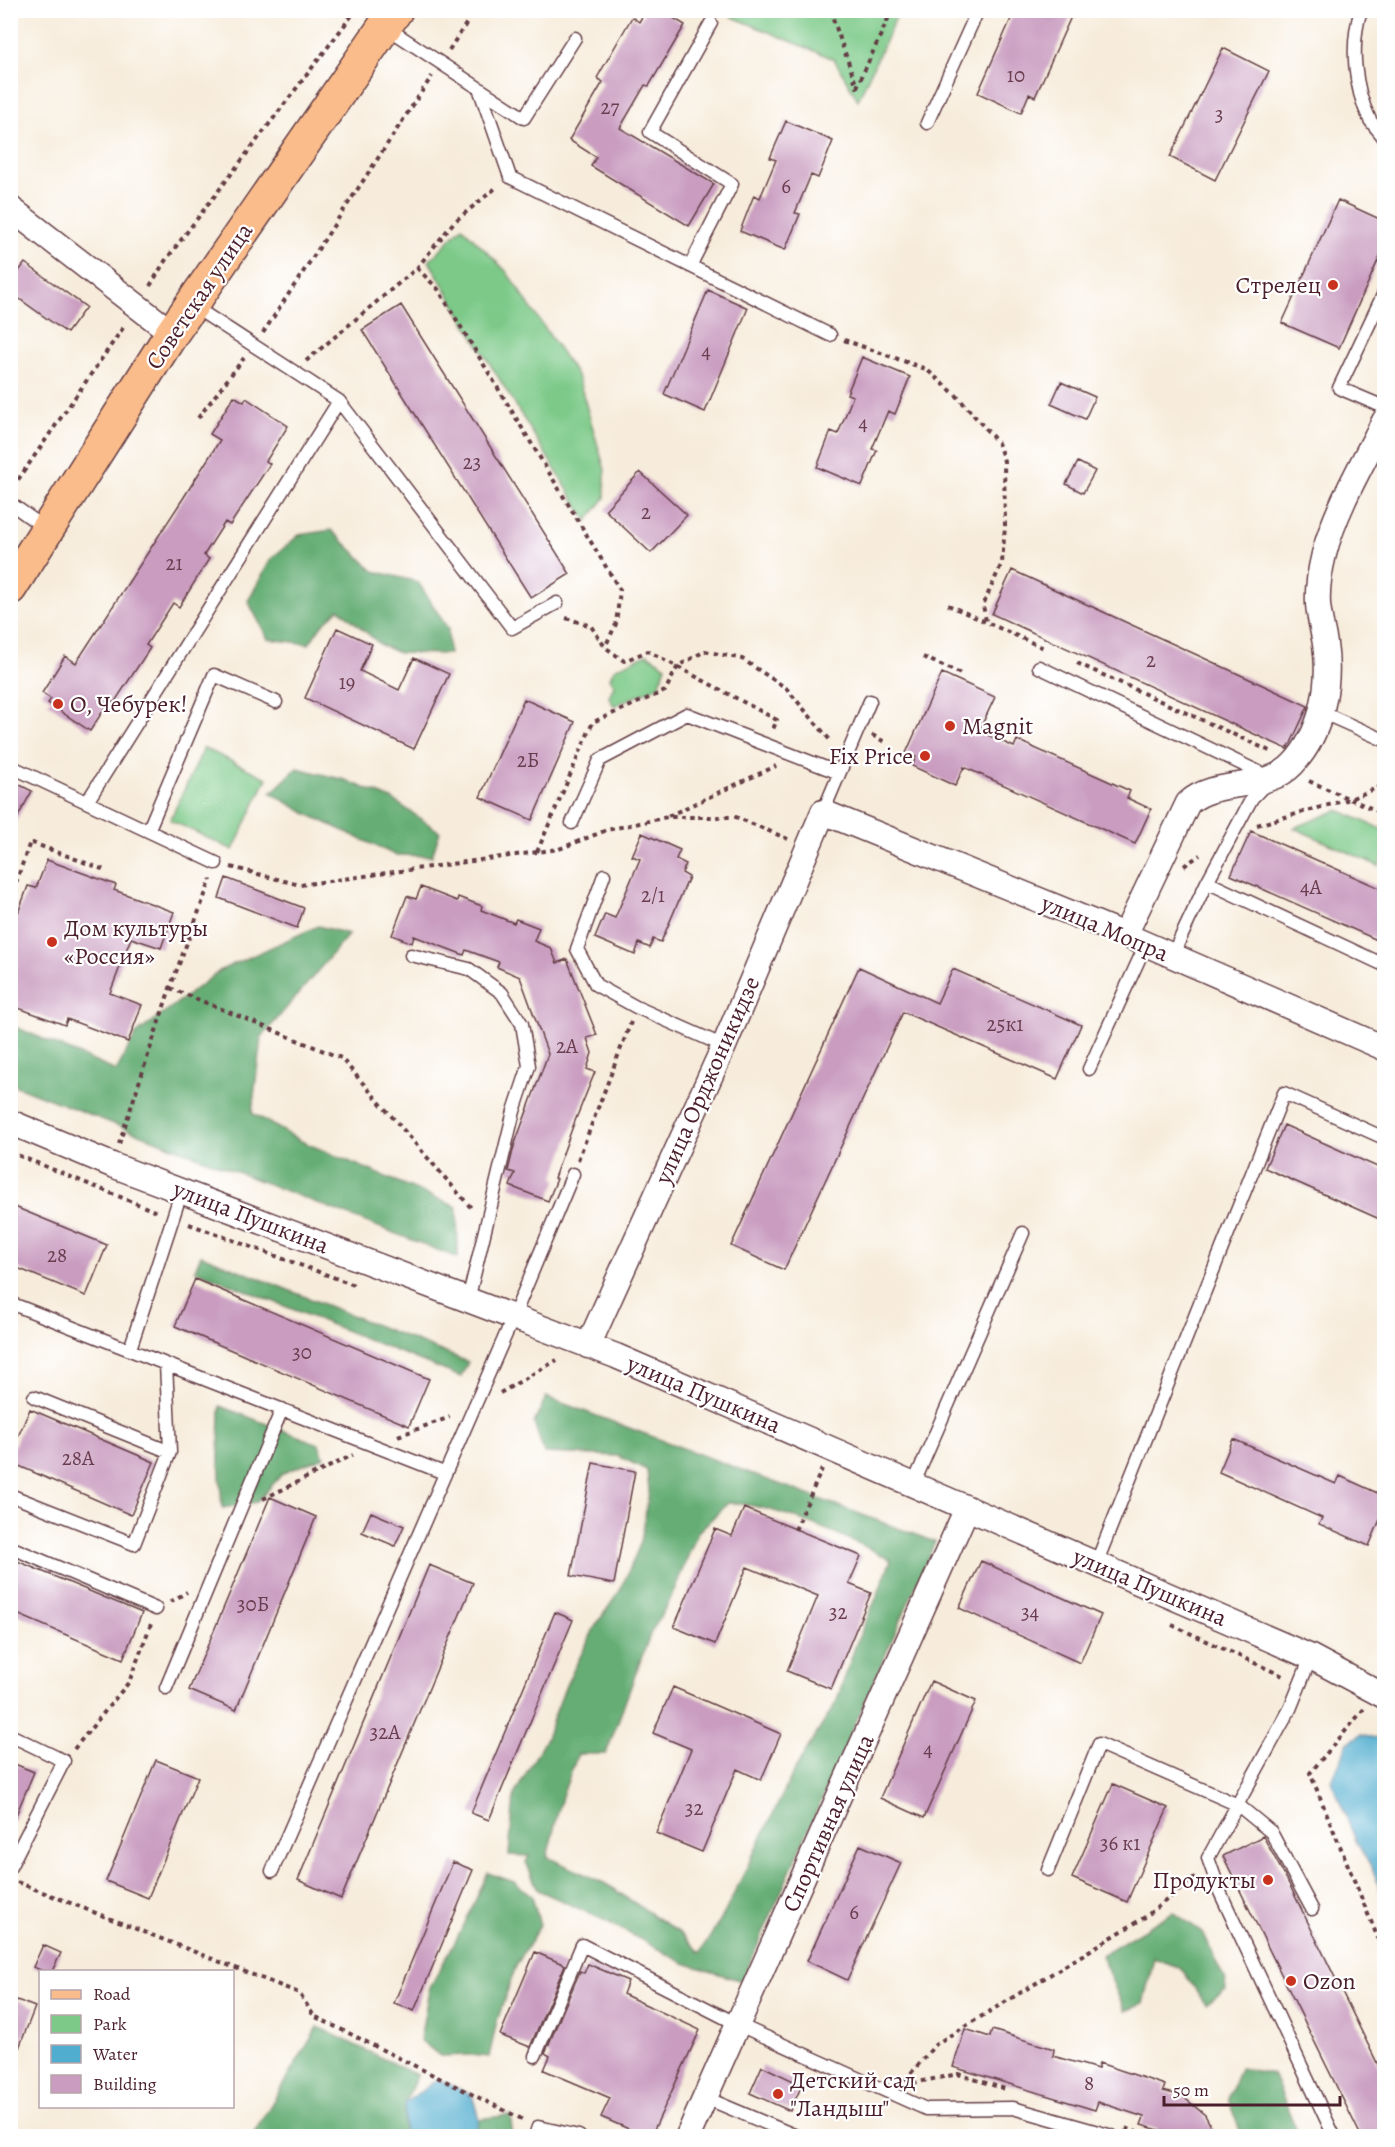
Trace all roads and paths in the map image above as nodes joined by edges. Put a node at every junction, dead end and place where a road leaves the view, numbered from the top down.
1 (356, 10) edge
2 (476, 10) edge
3 (830, 10) edge
4 (892, 10) edge
5 (978, 10) edge
6 (1361, 10) edge
7 (390, 18) edge
8 (711, 23) dead end
9 (575, 38) dead end
10 (441, 63) junction
11 (479, 88) junction
12 (927, 123) dead end
13 (1384, 138) edge
14 (510, 177) junction
15 (10, 208) edge
16 (690, 266) junction
17 (417, 268) junction
18 (1384, 293) edge
19 (192, 305) junction
20 (137, 307) junction
21 (172, 333) junction
22 (830, 334) joint
23 (254, 346) junction
24 (294, 372) junction
25 (339, 401) junction
26 (1384, 407) edge
27 (198, 418) dead end
28 (1384, 421) edge
29 (10, 490) edge
30 (10, 503) edge
31 (47, 530) junction
32 (10, 588) edge
33 (557, 603) dead end
34 (948, 605) dead end
35 (543, 611) junction
36 (986, 621) junction
37 (605, 647) junction
38 (1050, 651) dead end
39 (923, 657) dead end
40 (1071, 660) dead end
41 (678, 666) junction
42 (1039, 667) dead end
43 (963, 675) dead end
44 (276, 702) dead end
45 (870, 702) dead end
46 (1321, 712) junction
47 (771, 734) dead end
48 (830, 740) dead end
49 (1384, 740) edge
50 (10, 766) edge
51 (1284, 770) junction
52 (839, 773) junction
53 (1384, 785) edge
54 (1350, 799) junction
55 (87, 801) junction
56 (823, 812) junction
57 (1384, 814) edge
58 (572, 824) dead end
59 (148, 831) junction
60 (1234, 832) junction
61 (808, 847) junction
62 (216, 863) junction
63 (105, 870) dead end
64 (603, 875) dead end
65 (1207, 882) junction
66 (1146, 892) junction
67 (10, 900) edge
68 (1135, 940) junction
69 (411, 955) dead end
70 (1172, 956) junction
71 (1384, 965) edge
72 (170, 988) junction
73 (636, 1007) junction
74 (724, 1046) junction
75 (1384, 1048) edge
76 (1089, 1069) dead end
77 (10, 1122) edge
78 (1384, 1138) edge
79 (10, 1152) edge
80 (112, 1165) junction
81 (573, 1174) joint
82 (182, 1190) junction
83 (171, 1218) junction
84 (486, 1225) junction
85 (1023, 1233) dead end
86 (360, 1287) dead end
87 (468, 1300) junction
88 (10, 1303) edge
89 (513, 1318) junction
90 (588, 1346) junction
91 (130, 1350) junction
92 (546, 1356) dead end
93 (166, 1364) junction
94 (567, 1364) dead end
95 (34, 1397) dead end
96 (282, 1409) junction
97 (170, 1452) junction
98 (832, 1472) dead end
99 (444, 1473) junction
100 (913, 1485) junction
101 (10, 1495) edge
102 (967, 1508) junction
103 (795, 1530) dead end
104 (10, 1546) edge
105 (1096, 1564) junction
106 (156, 1609) joint
107 (1162, 1620) dead end
108 (1311, 1657) junction
109 (1300, 1684) junction
110 (166, 1688) dead end
111 (1384, 1696) edge
112 (1354, 1705) dead end
113 (10, 1734) edge
114 (64, 1761) junction
115 (1238, 1805) junction
116 (1210, 1865) junction
117 (10, 1867) edge
118 (272, 1870) dead end
119 (1048, 1870) dead end
120 (10, 1880) edge
121 (1312, 1909) dead end
122 (1384, 1953) edge
123 (739, 2025) junction
124 (535, 2056) dead end
125 (1012, 2091) dead end
126 (706, 2098) junction
127 (1120, 2126) dead end
128 (537, 2132) edge
129 (579, 2136) edge
130 (688, 2136) edge
131 (796, 2136) edge
132 (1112, 2136) edge
133 (1147, 2136) edge
134 (1334, 2136) edge

1 - 20 path
2 - 10 path
3 - 4 path
5 - 12 lane
6 - 13 lane
7 - 10 lane
7 - 19 main road, Советская улица
8 - 16 lane
9 - 11 lane
10 - 11 lane
10 - 23 path
11 - 14 lane
14 - 16 lane
14 - 17 path
15 - 20 street
16 - 22 lane
17 - 24 path
17 - 37 path
18 - 26 lane
19 - 21 main road, Советская улица
19 - 23 lane
20 - 21 street
20 - 29 path
21 - 31 main road, Советская улица
22 - 36 path
23 - 24 lane
23 - 27 path
24 - 25 lane
25 - 35 lane
25 - 55 lane
28 - 46 street
30 - 31 lane
31 - 32 main road, Советская улица
33 - 35 lane
34 - 36 path
35 - 37 path
36 - 38 path
37 - 41 path
39 - 43 path
40 - 51 path
41 - 47 path
41 - 48 path
42 - 51 lane
44 - 59 lane
45 - 52 lane
46 - 49 lane
46 - 51 street
50 - 55 lane
51 - 54 path
51 - 60 lane
51 - 66 street
52 - 56 lane
52 - 58 lane
53 - 54 path
54 - 57 path
54 - 60 path
55 - 59 lane
56 - 61 street, улица Орджоникидзе
56 - 68 street, улица Мопра
59 - 62 lane
60 - 65 lane
60 - 66 path
61 - 62 path
61 - 74 street, улица Орджоникидзе
62 - 72 path
63 - 67 path
64 - 73 lane
65 - 70 lane
65 - 71 lane
66 - 68 street
68 - 70 street, улица Мопра
68 - 76 lane
69 - 84 lane
70 - 75 street, улица Мопра
72 - 80 path
72 - 84 path
73 - 74 lane
73 - 81 path
74 - 90 street, улица Орджоникидзе
77 - 80 street, улица Пушкина
78 - 105 lane
79 - 83 path
80 - 82 street, улица Пушкина
81 - 89 lane
82 - 83 lane
82 - 87 street, улица Пушкина
83 - 86 path
83 - 91 lane
84 - 87 lane
85 - 100 lane
87 - 89 street, улица Пушкина
88 - 91 lane
89 - 90 street, улица Пушкина
89 - 99 lane
90 - 100 street, улица Пушкина
91 - 93 lane
92 - 94 path
93 - 96 lane
93 - 97 lane
95 - 97 lane
96 - 99 lane
96 - 110 lane
97 - 101 lane
98 - 103 path
99 - 118 lane
100 - 102 street, улица Пушкина
102 - 105 street, улица Пушкина
102 - 123 street, Спортивная улица
104 - 106 lane
105 - 108 street, улица Пушкина
106 - 114 path
107 - 109 path
108 - 109 lane
108 - 111 street, улица Пушкина
109 - 115 lane
112 - 122 path
113 - 114 lane
114 - 117 lane
115 - 116 lane
115 - 119 lane
115 - 121 lane
116 - 125 path
116 - 134 lane
120 - 128 path
123 - 124 lane
123 - 126 street, Спортивная улица
123 - 132 lane
126 - 130 street, Спортивная улица
126 - 131 lane
127 - 133 path
128 - 129 lane

